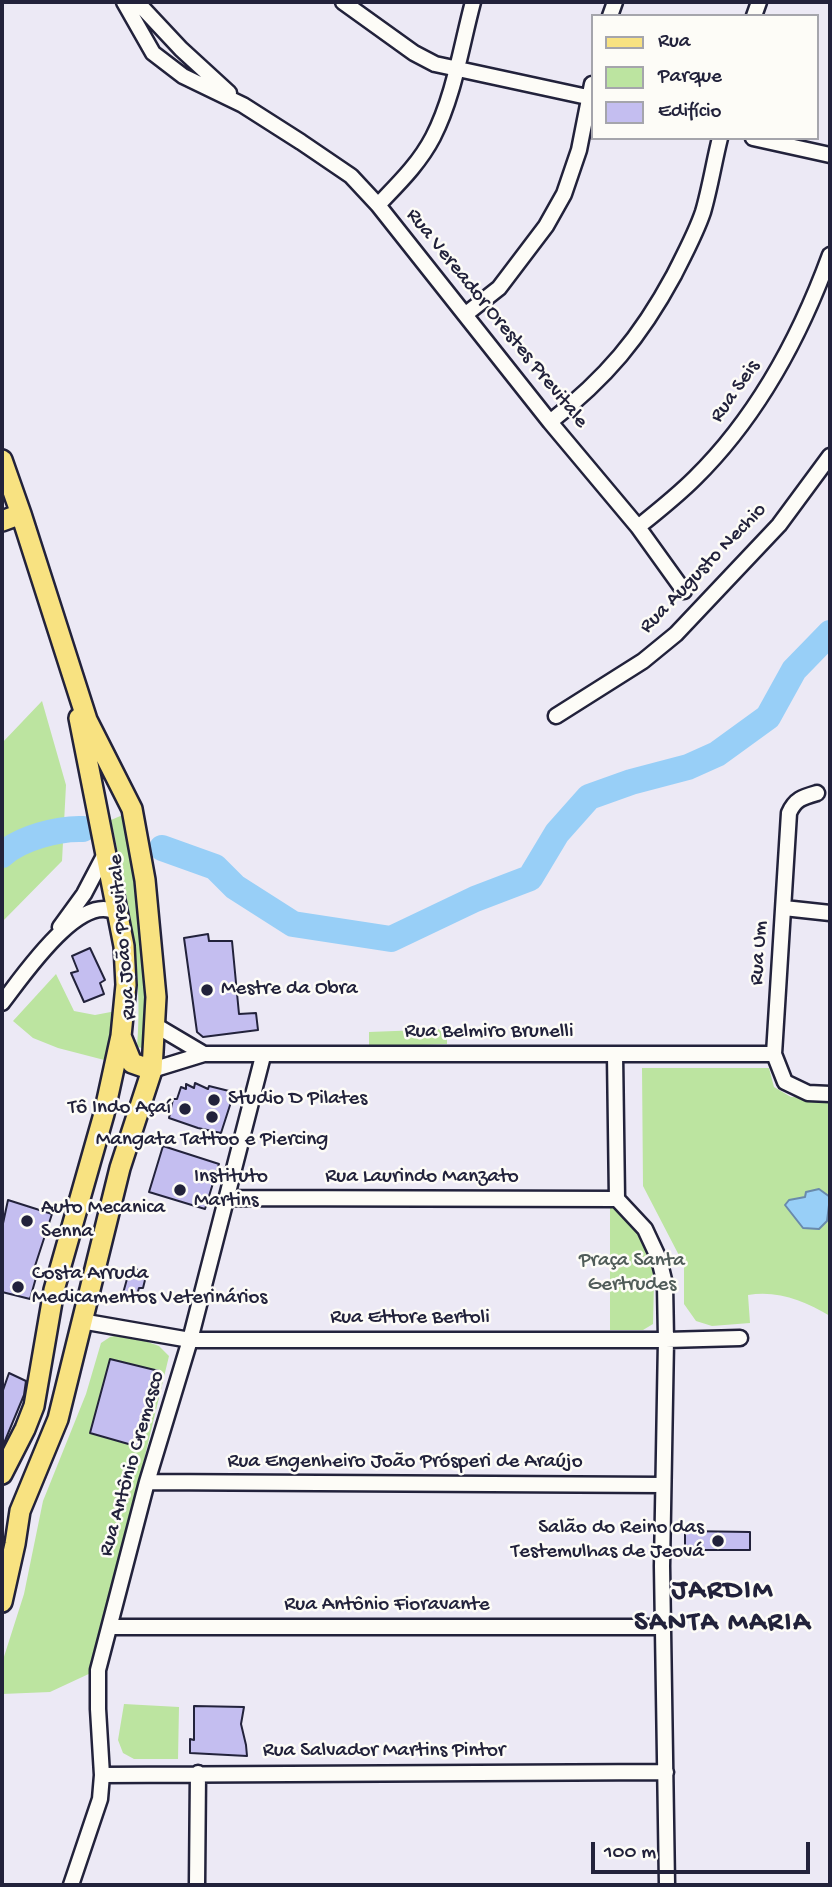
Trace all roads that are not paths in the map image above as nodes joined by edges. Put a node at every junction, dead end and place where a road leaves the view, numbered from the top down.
1 (124, 2) edge
2 (137, 2) edge
3 (343, 2) edge
4 (473, 2) edge
5 (456, 69) junction
6 (590, 93) edge
7 (590, 98) edge
8 (243, 105) junction
9 (720, 140) edge
10 (762, 140) edge
11 (830, 155) edge
12 (378, 205) junction
13 (830, 255) edge
14 (466, 314) junction
15 (550, 422) junction
16 (830, 456) edge
17 (2, 460) edge
18 (21, 514) junction
19 (2, 521) edge
20 (638, 527) junction
21 (684, 591) dead end
22 (72, 680) junction
23 (556, 716) dead end
24 (817, 793) dead end
25 (132, 809) junction
26 (98, 812) junction
27 (105, 854) junction
28 (784, 908) junction
29 (830, 913) edge
30 (118, 914) junction
31 (51, 940) junction
32 (2, 1003) edge
33 (155, 1025) junction
34 (121, 1037) junction
35 (204, 1054) junction
36 (774, 1054) junction
37 (615, 1055) junction
38 (263, 1056) junction
39 (152, 1070) junction
40 (830, 1094) edge
41 (228, 1199) junction
42 (617, 1199) junction
43 (81, 1321) junction
44 (740, 1338) dead end
45 (190, 1340) junction
46 (666, 1340) junction
47 (2, 1474) edge
48 (147, 1482) junction
49 (663, 1485) junction
50 (2, 1602) edge
51 (111, 1627) junction
52 (663, 1627) junction
53 (666, 1772) junction
54 (198, 1773) junction
55 (102, 1775) junction
56 (71, 1885) edge
57 (197, 1885) edge
58 (667, 1885) edge

1 - 8 street, Rua Vereador Orestes Previtale
2 - 8 street, Rua Vereador Orestes Previtale
3 - 5 street
4 - 5 street
5 - 6 street
5 - 12 street
7 - 14 street
8 - 12 street, Rua Vereador Orestes Previtale
9 - 15 street
10 - 11 street
12 - 14 street, Rua Vereador Orestes Previtale
13 - 20 street, Rua Seis
14 - 15 street, Rua Vereador Orestes Previtale
15 - 20 street, Rua Vereador Orestes Previtale
16 - 23 street, Rua Augusto Nechio
17 - 18 main road, Rua João Previtale
18 - 19 main road
18 - 22 main road, Rua João Previtale
20 - 21 street, Rua Vereador Orestes Previtale
22 - 25 main road, Rua João Previtale
22 - 26 main road, Rua João Previtale
24 - 28 street, Rua Um
25 - 26 main road
25 - 33 main road, Rua João Previtale
26 - 27 main road, Rua João Previtale
27 - 30 main road, Rua João Previtale
27 - 31 street, Rua João Previtale
28 - 29 street
28 - 36 street, Rua Um
30 - 31 street
30 - 34 main road, Rua João Previtale
31 - 32 street
33 - 35 street, Rua Belmiro Brunelli
33 - 39 main road, Rua João Previtale
34 - 39 main road
34 - 47 main road, Rua João Previtale
35 - 38 street, Rua Belmiro Brunelli
35 - 39 street, Rua Belmiro Brunelli
36 - 37 street, Rua Belmiro Brunelli
36 - 40 street
37 - 38 street, Rua Belmiro Brunelli
37 - 42 street
38 - 41 street, Rua Antônio Cremasco
39 - 43 main road, Rua João Previtale
41 - 42 street, Rua Laurindo Manzato
41 - 45 street, Rua Antônio Cremasco
42 - 46 street
43 - 45 street, Rua Ettore Bertoli
43 - 50 main road, Rua João Previtale
44 - 46 street, Rua Ettore Bertoli
45 - 46 street, Rua Ettore Bertoli
45 - 48 street, Rua Antônio Cremasco
46 - 49 street
48 - 49 street, Rua Engenheiro João Prósperi de Araújo
48 - 51 street, Rua Antônio Cremasco
49 - 52 street
51 - 52 street, Rua Antônio Fioravante
51 - 55 street, Rua Antônio Cremasco
52 - 53 street
53 - 54 street, Rua Salvador Martins Pintor
53 - 58 street
54 - 55 street, Rua Salvador Martins Pintor
54 - 57 street
55 - 56 street, Rua Antônio Cremasco

